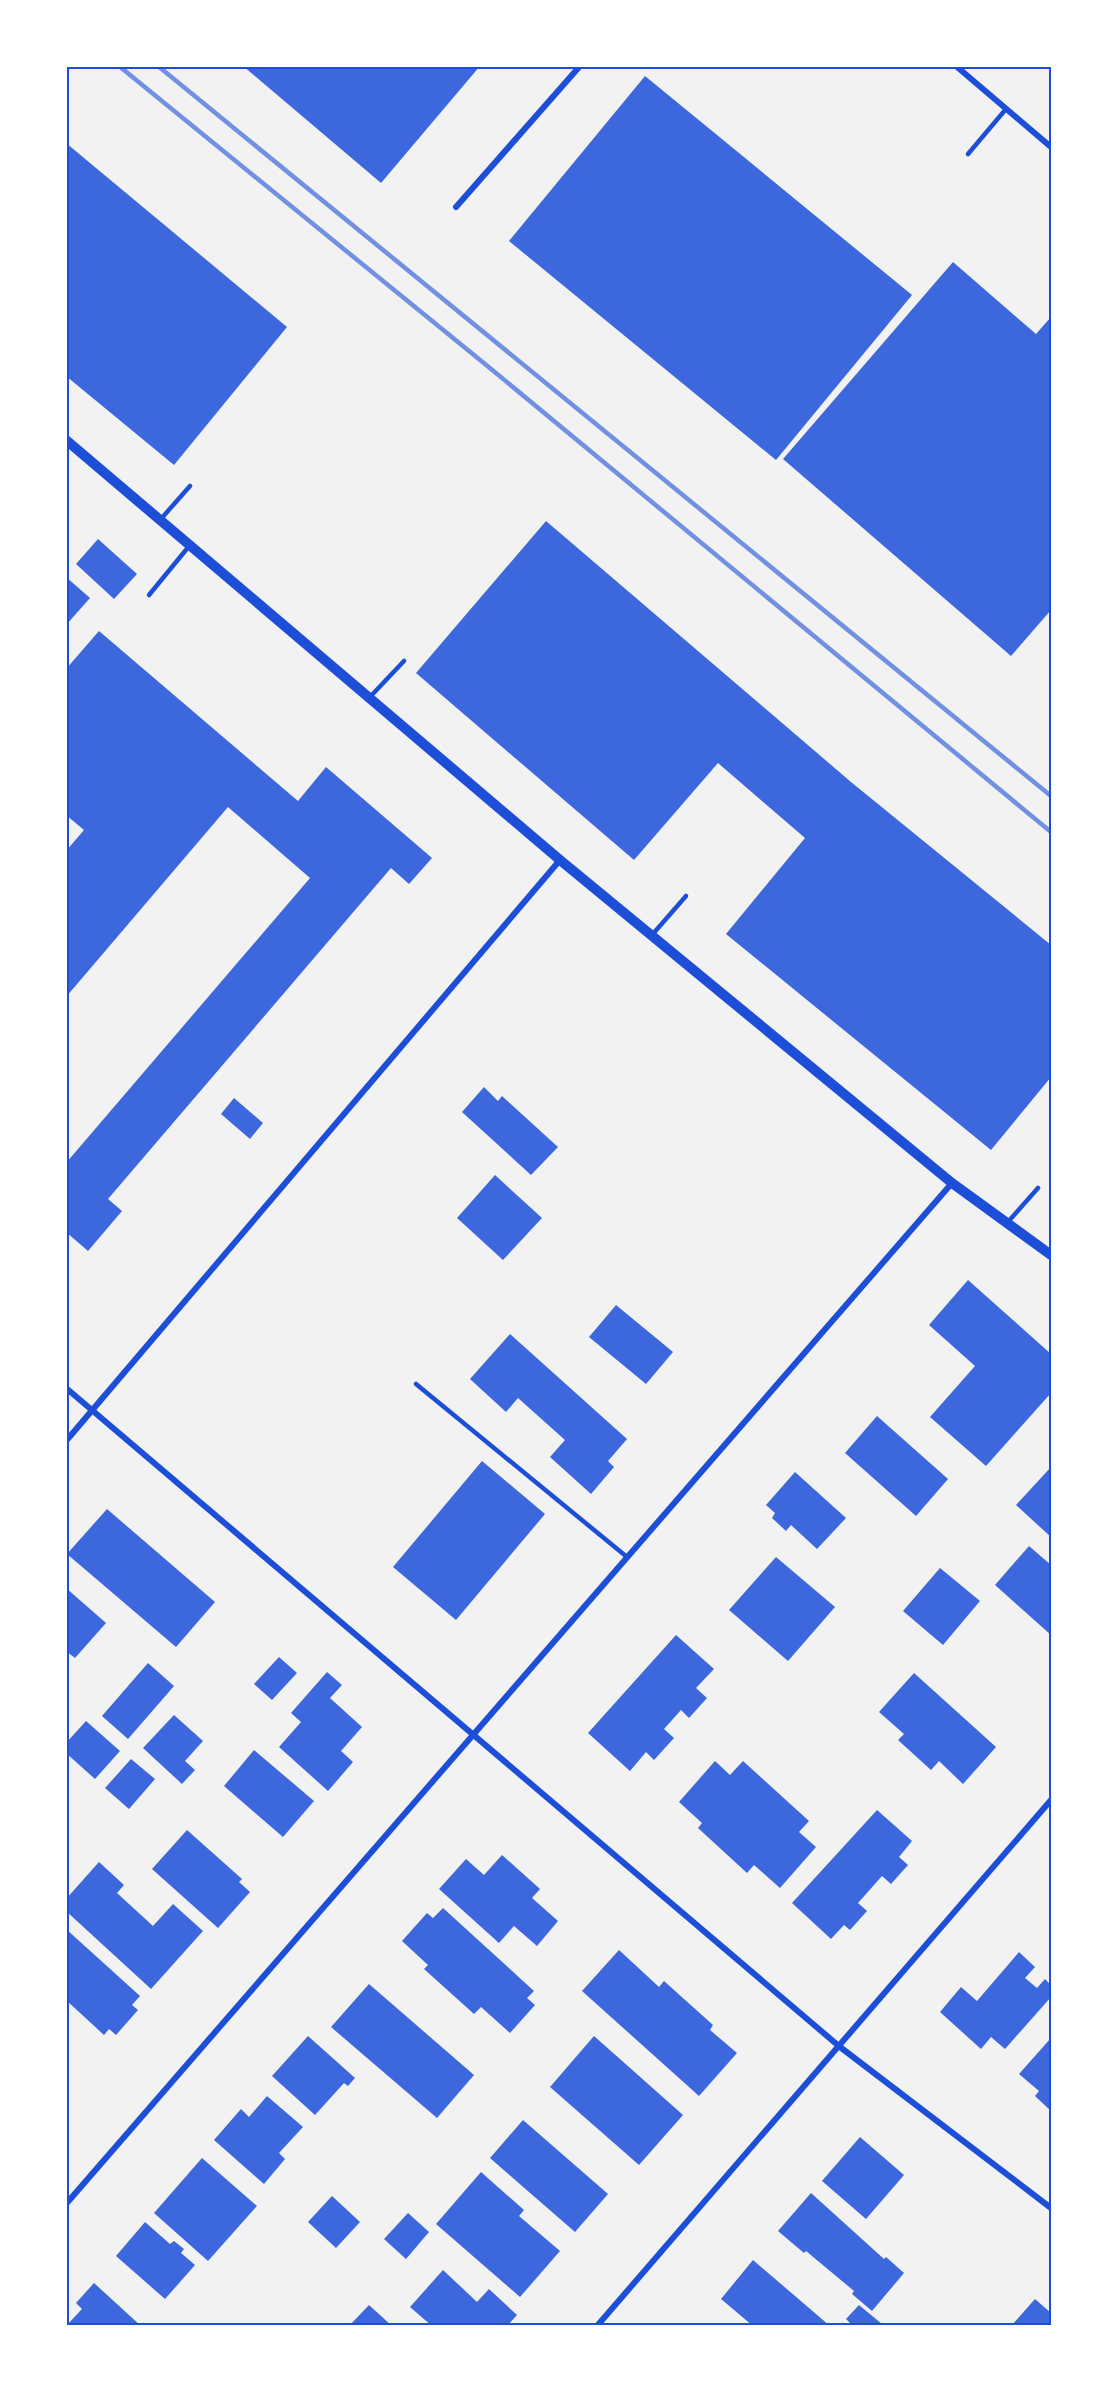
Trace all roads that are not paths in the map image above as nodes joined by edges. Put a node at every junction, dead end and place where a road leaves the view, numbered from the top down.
1 (580, 66) edge
2 (956, 66) edge
3 (1006, 109) junction
4 (1051, 147) edge
5 (968, 154) dead end
6 (456, 207) dead end
7 (66, 440) edge
8 (190, 486) dead end
9 (160, 520) junction
10 (190, 545) junction
11 (149, 595) dead end
12 (404, 661) dead end
13 (369, 698) junction
14 (560, 860) junction
15 (686, 896) dead end
16 (652, 935) junction
17 (952, 1183) junction
18 (1038, 1188) dead end
19 (1007, 1223) junction
20 (1051, 1255) edge
21 (416, 1384) dead end
22 (66, 1389) edge
23 (92, 1411) junction
24 (66, 1441) edge
25 (627, 1557) junction
26 (473, 1735) junction
27 (1051, 1800) edge
28 (840, 2047) junction
29 (66, 2204) edge
30 (1051, 2208) edge
31 (597, 2326) edge

1 - 6 street
2 - 3 street
3 - 4 street
3 - 5 lane
7 - 9 street
8 - 9 lane
9 - 10 street
10 - 11 lane
10 - 13 street
12 - 13 lane
13 - 14 street
14 - 16 street
14 - 23 street
15 - 16 lane
16 - 17 street
17 - 19 street
17 - 25 street
18 - 19 lane
19 - 20 street
21 - 25 lane
22 - 23 street
23 - 24 street
23 - 26 street
25 - 26 street
26 - 28 street
26 - 29 street
27 - 28 street
28 - 30 street
28 - 31 street

